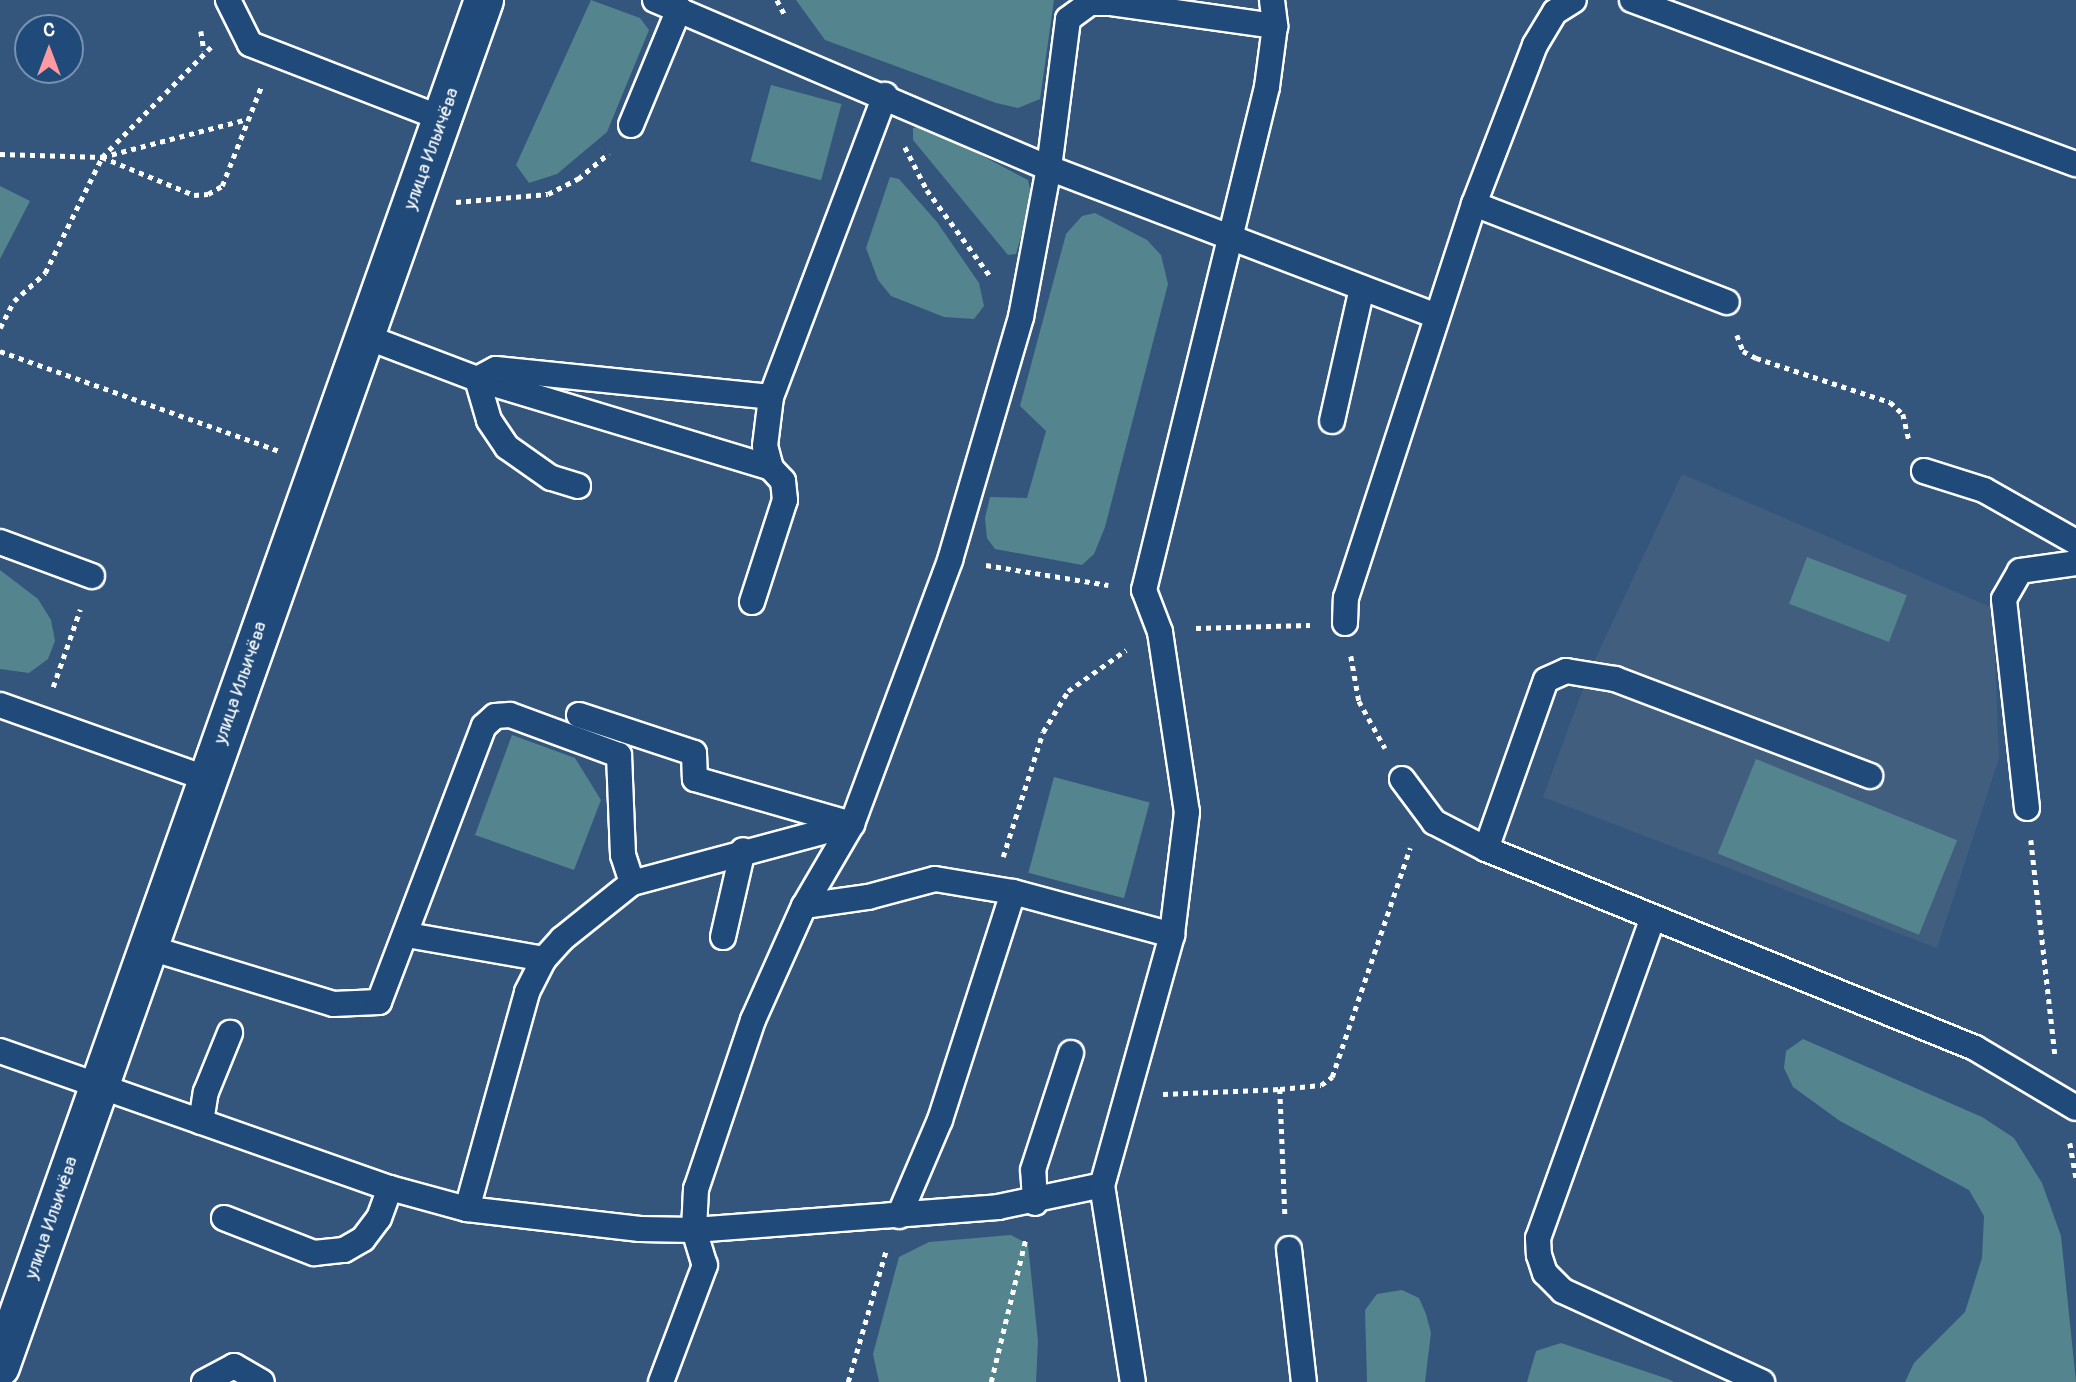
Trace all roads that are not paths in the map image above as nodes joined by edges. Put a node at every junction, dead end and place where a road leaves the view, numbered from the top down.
1 (228, 0) edge
2 (484, 0) edge
3 (655, 0) edge
4 (1272, 0) edge
5 (1574, 0) edge
6 (1632, 0) edge
7 (679, 9) junction
8 (1275, 26) junction
9 (885, 95) junction
10 (443, 119) junction
11 (631, 125) road end
12 (2076, 164) edge
13 (1049, 168) junction
14 (1474, 204) junction
15 (1228, 237) junction
16 (1361, 292) junction
17 (1727, 302) road end
18 (1436, 316) junction
19 (364, 336) junction
20 (477, 379) junction
21 (771, 397) junction
22 (1332, 421) dead end
23 (771, 468) junction
24 (1924, 471) road end
25 (578, 486) dead end
26 (0, 542) edge
27 (2076, 542) edge
28 (2076, 563) edge
29 (92, 576) road end
30 (752, 601) dead end
31 (1345, 623) road end
32 (1, 709) edge
33 (579, 715) dead end
34 (1870, 776) dead end
35 (208, 779) junction
36 (1402, 779) road end
37 (2027, 808) road end
38 (852, 824) junction
39 (1486, 849) junction
40 (743, 850) junction
41 (632, 883) junction
42 (1003, 889) junction
43 (804, 906) junction
44 (1652, 920) junction
45 (407, 935) junction
46 (1172, 935) junction
47 (723, 937) dead end
48 (147, 947) junction
49 (544, 959) junction
50 (230, 1033) dead end
51 (0, 1051) edge
52 (1071, 1054) dead end
53 (99, 1086) junction
54 (2068, 1102) edge
55 (201, 1122) junction
56 (1102, 1185) junction
57 (390, 1188) junction
58 (1035, 1203) junction
59 (467, 1209) junction
60 (899, 1216) junction
61 (224, 1218) dead end
62 (694, 1230) junction
63 (1289, 1249) dead end
64 (0, 1367) edge
65 (204, 1382) edge
66 (262, 1382) edge
67 (661, 1382) edge
68 (1133, 1382) edge
69 (1304, 1382) edge
70 (1762, 1382) edge

1 - 10 lane
2 - 10 street, улица Ильичёва
3 - 7 lane
4 - 8 lane
5 - 14 lane
6 - 12 lane
7 - 9 lane
7 - 11 lane
8 - 13 lane
8 - 15 lane
9 - 13 lane
9 - 21 lane
10 - 19 street, улица Ильичёва
13 - 15 lane
13 - 38 lane
14 - 17 lane
14 - 18 lane
15 - 16 lane
15 - 46 lane
16 - 18 lane
16 - 22 lane
18 - 31 lane
19 - 20 lane
19 - 35 street, улица Ильичёва
20 - 21 lane
20 - 23 lane
20 - 25 lane
21 - 23 lane
23 - 30 lane
24 - 27 lane
26 - 29 lane
28 - 37 lane
32 - 35 lane
33 - 38 lane
34 - 39 lane
35 - 48 street, улица Ильичёва
36 - 39 lane
38 - 40 lane
38 - 43 lane
39 - 44 lane
40 - 41 lane
40 - 47 lane
41 - 45 lane
41 - 49 lane
42 - 43 lane
42 - 46 lane
42 - 60 lane
43 - 62 lane
44 - 54 lane
44 - 70 lane
45 - 48 lane
45 - 49 lane
46 - 56 lane
48 - 53 street, улица Ильичёва
49 - 59 lane
50 - 55 lane
51 - 53 lane
52 - 58 lane
53 - 55 lane
53 - 64 street, улица Ильичёва
55 - 57 lane
56 - 58 lane
56 - 68 lane
57 - 59 lane
57 - 61 lane
58 - 60 lane
59 - 62 lane
60 - 62 lane
62 - 67 lane
63 - 69 lane
65 - 66 lane

